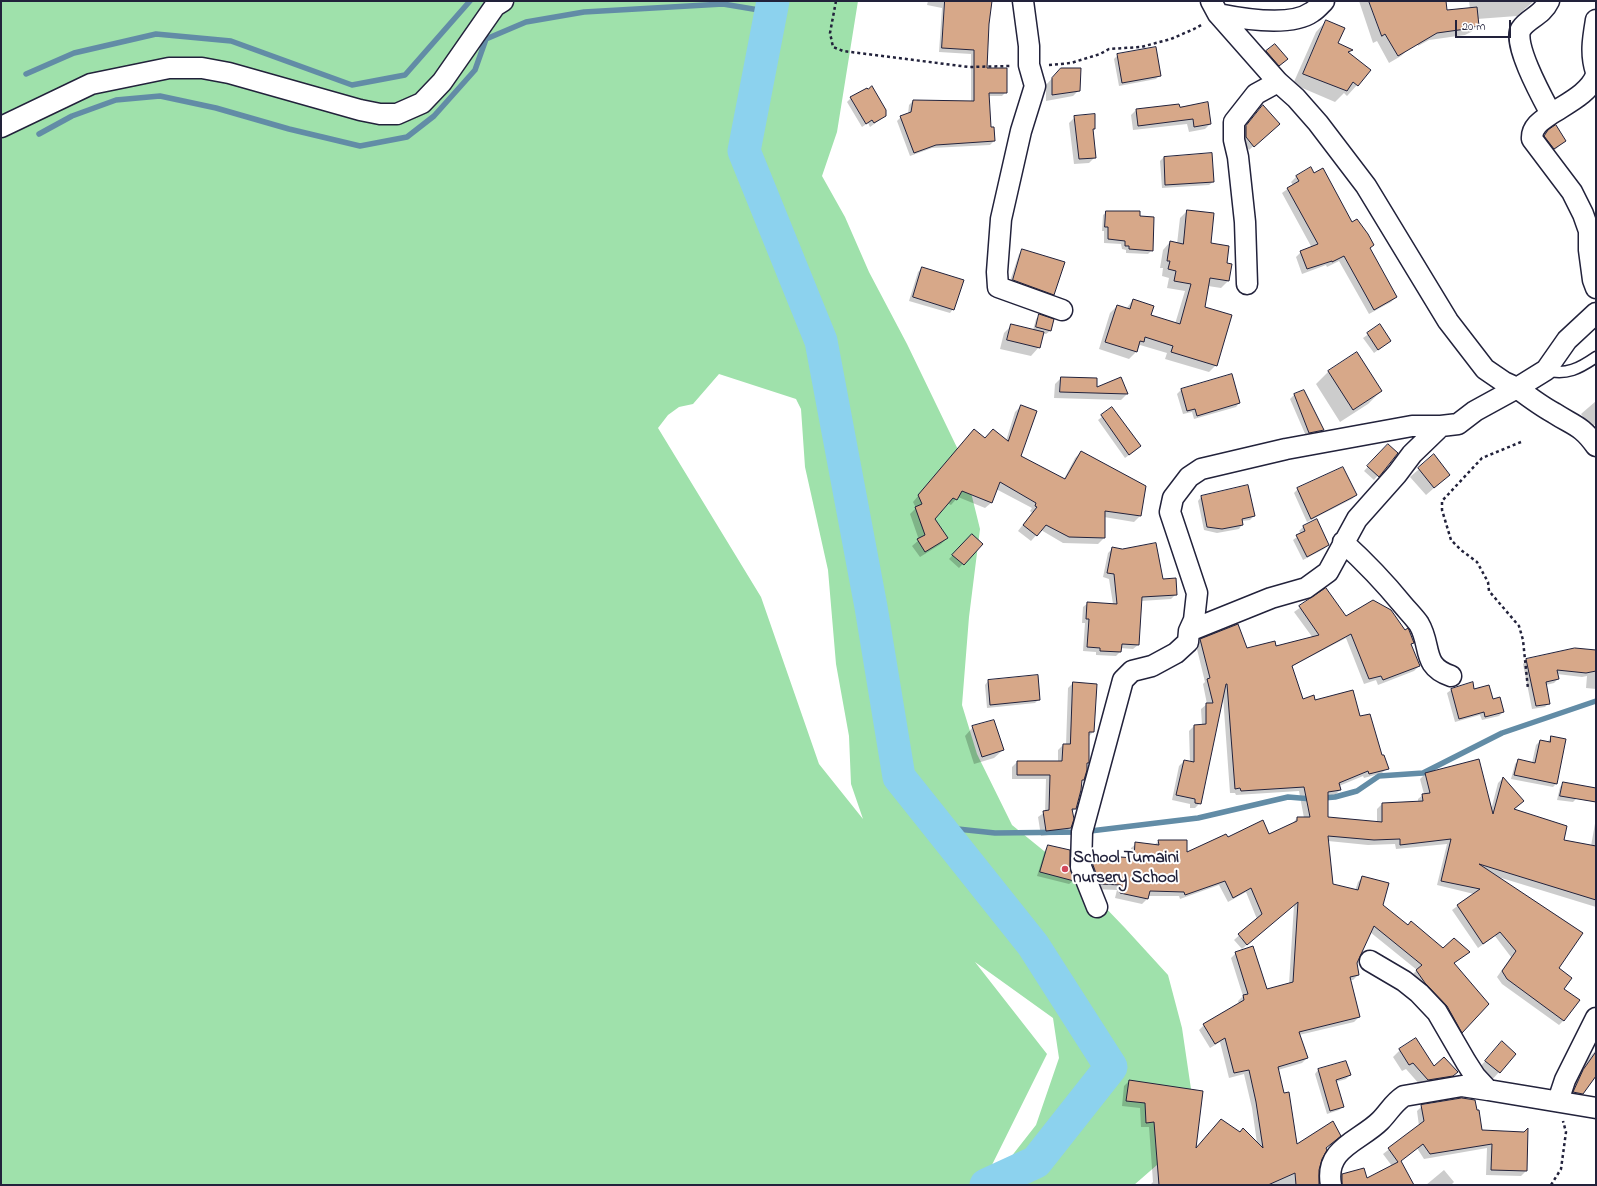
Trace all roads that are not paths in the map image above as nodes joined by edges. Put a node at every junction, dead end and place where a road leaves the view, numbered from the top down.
1 (503, 1) edge
2 (1023, 1) edge
3 (1324, 1) edge
4 (1549, 1) edge
5 (1214, 8) edge
6 (1596, 20) edge
7 (1596, 72) edge
8 (1596, 75) edge
9 (1278, 82) junction
10 (1551, 114) junction
11 (1, 128) edge
12 (1247, 284) dead end
13 (1596, 288) edge
14 (1062, 310) dead end
15 (1596, 313) edge
16 (1596, 357) edge
17 (1546, 370) junction
18 (1517, 388) junction
19 (1441, 426) junction
20 (1596, 446) edge
21 (1343, 542) junction
22 (1189, 631) junction
23 (1451, 676) dead end
24 (1097, 907) dead end
25 (1370, 961) dead end
26 (1596, 1018) edge
27 (1488, 1090) junction
28 (1558, 1100) junction
29 (1596, 1108) edge
30 (1331, 1185) edge

1 - 11 street
2 - 14 street
3 - 5 street
4 - 10 street
5 - 9 street
6 - 7 street
8 - 10 street
9 - 12 street
9 - 18 street
10 - 13 street
15 - 17 street
16 - 17 lane
17 - 18 street
18 - 19 street
18 - 20 street
19 - 21 street
19 - 22 street
21 - 22 street
21 - 23 street
22 - 24 street
25 - 27 street
26 - 28 street
27 - 28 street
27 - 30 street
28 - 29 street

